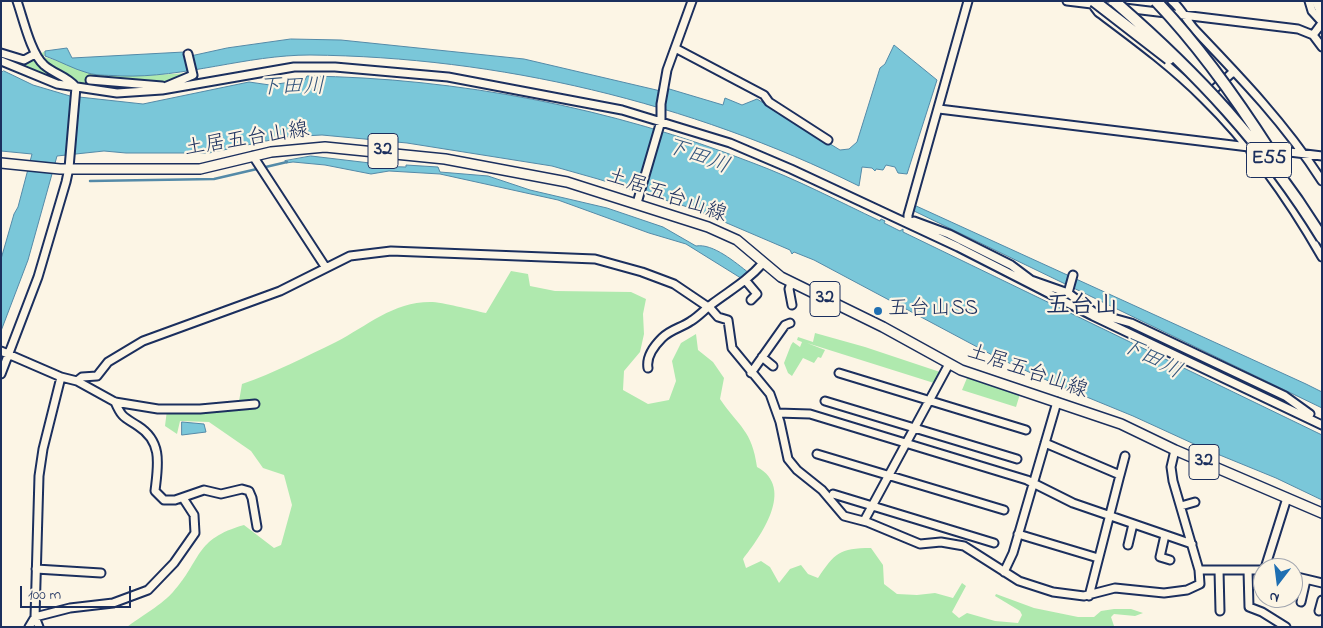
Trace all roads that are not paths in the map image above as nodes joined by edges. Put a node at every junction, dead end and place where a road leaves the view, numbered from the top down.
1 (17, 1) edge
2 (692, 1) edge
3 (968, 1) edge
4 (1067, 1) edge
5 (1114, 1) edge
6 (1156, 1) edge
7 (1172, 1) edge
8 (1308, 1) edge
9 (1316, 1) edge
10 (1093, 3) edge
11 (1322, 12) edge
12 (1183, 14) junction
13 (1322, 23) edge
14 (1313, 35) junction
15 (1322, 47) edge
16 (675, 48) junction
17 (1, 53) edge
18 (35, 54) junction
19 (188, 54) dead end
20 (1, 61) edge
21 (1234, 71) junction
22 (90, 80) dead end
23 (162, 88) junction
24 (75, 89) junction
25 (1206, 94) junction
26 (939, 109) junction
27 (660, 122) junction
28 (828, 140) dead end
29 (1247, 147) junction
30 (1304, 153) junction
31 (1322, 156) edge
32 (1, 163) edge
33 (257, 163) junction
34 (65, 168) junction
35 (1322, 181) edge
36 (637, 200) junction
37 (908, 223) junction
38 (1322, 225) edge
39 (1322, 231) edge
40 (1308, 234) junction
41 (1322, 238) edge
42 (1322, 258) edge
43 (764, 263) junction
44 (326, 268) junction
45 (1073, 275) dead end
46 (746, 281) junction
47 (1030, 282) junction
48 (791, 283) junction
49 (1068, 293) junction
50 (751, 300) dead end
51 (792, 305) dead end
52 (708, 307) junction
53 (1094, 314) junction
54 (790, 323) dead end
55 (1, 351) edge
56 (9, 355) junction
57 (762, 357) junction
58 (949, 364) junction
59 (773, 366) dead end
60 (648, 368) dead end
61 (751, 373) junction
62 (839, 373) dead end
63 (1, 374) edge
64 (61, 377) junction
65 (77, 381) junction
66 (928, 400) junction
67 (825, 401) dead end
68 (115, 402) junction
69 (1057, 402) junction
70 (255, 404) dead end
71 (777, 413) junction
72 (1313, 418) junction
73 (1322, 419) edge
74 (1322, 425) edge
75 (913, 428) junction
76 (1026, 430) dead end
77 (1045, 442) junction
78 (905, 443) junction
79 (1175, 450) junction
80 (817, 454) dead end
81 (1125, 456) dead end
82 (1017, 459) dead end
83 (1120, 474) junction
84 (888, 475) junction
85 (1034, 482) junction
86 (833, 494) dead end
87 (183, 498) junction
88 (1287, 498) junction
89 (1195, 502) dead end
90 (872, 506) junction
91 (1181, 506) junction
92 (1004, 510) dead end
93 (1322, 513) edge
94 (1110, 516) junction
95 (864, 521) junction
96 (1133, 524) junction
97 (257, 527) dead end
98 (1018, 534) junction
99 (1165, 535) junction
100 (994, 543) dead end
101 (1192, 544) junction
102 (1128, 545) dead end
103 (1098, 558) junction
104 (1268, 558) edge
105 (1170, 560) dead end
106 (36, 568) junction
107 (1199, 570) junction
108 (1219, 570) junction
109 (1248, 570) junction
110 (1253, 570) edge
111 (1004, 572) junction
112 (101, 573) dead end
113 (1303, 579) edge
114 (1306, 580) junction
115 (1322, 583) edge
116 (1303, 593) edge
117 (1089, 596) junction
118 (1322, 600) edge
119 (1220, 611) dead end
120 (1319, 611) dead end
121 (35, 617) junction
122 (29, 627) edge
123 (39, 627) edge
124 (1286, 627) edge

1 - 18 street
2 - 16 street
3 - 26 street
4 - 10 street
5 - 25 highway, E55, bridge
6 - 39 highway, bridge
7 - 12 street
8 - 13 street
9 - 11 highway
10 - 12 street
10 - 25 highway, bridge
12 - 14 street
12 - 21 street
13 - 14 street
14 - 15 street
16 - 27 street
16 - 28 street
17 - 18 street
18 - 24 street
19 - 23 street
20 - 24 street
21 - 25 street
21 - 30 street
22 - 23 street
23 - 24 street
23 - 27 street
24 - 34 street
25 - 29 street
25 - 41 highway, E55, bridge
26 - 29 street
26 - 37 street
27 - 36 street
27 - 37 street
29 - 30 street
29 - 40 street
30 - 31 street
30 - 35 street
32 - 34 main road, 土居五台山線 / 32
33 - 34 main road, 土居五台山線 / 32
33 - 36 main road, 土居五台山線 / 32
33 - 44 street
34 - 56 street
36 - 43 main road, 土居五台山線 / 32
37 - 47 street
38 - 40 street
40 - 42 street
43 - 46 street
43 - 48 main road, 土居五台山線 / 32
44 - 52 street
44 - 65 street
45 - 49 street
46 - 50 street
46 - 52 street
47 - 49 street
47 - 53 street
48 - 51 street
48 - 58 main road, 土居五台山線 / 32
49 - 53 street
52 - 60 street
52 - 61 street
53 - 72 street
54 - 57 street
55 - 56 street
56 - 63 street
56 - 64 street
57 - 59 street
57 - 61 street
58 - 66 street
58 - 69 main road, 土居五台山線 / 32
61 - 71 street
62 - 66 street
64 - 65 street
64 - 106 street
65 - 68 street
66 - 75 street
66 - 76 street
67 - 75 street
68 - 70 street
68 - 87 street
69 - 77 street
69 - 79 main road, 土居五台山線 / 32
71 - 78 street
71 - 95 street
72 - 73 street
72 - 74 street
75 - 78 street
75 - 82 street
77 - 83 street
77 - 85 street
78 - 84 street
78 - 85 street
79 - 88 main road, 土居五台山線 / 32
79 - 91 street
80 - 84 street
81 - 83 street
83 - 94 street
84 - 90 street
84 - 92 street
85 - 94 street
85 - 98 street
86 - 90 street
87 - 97 street
87 - 121 street
88 - 93 main road, 土居五台山線 / 32
88 - 104 street
89 - 91 street
90 - 95 street
90 - 100 street
91 - 101 street
94 - 96 street
94 - 103 street
95 - 111 street
96 - 99 street
96 - 102 street
98 - 103 street
98 - 111 street
99 - 101 street
99 - 105 street
101 - 107 street
103 - 117 street
106 - 112 street
106 - 121 street
107 - 108 street
107 - 117 street
108 - 109 street
108 - 119 street
109 - 110 street
109 - 124 street
111 - 117 street
113 - 114 street
114 - 115 street
114 - 116 street
118 - 120 street
121 - 122 street
121 - 123 street

